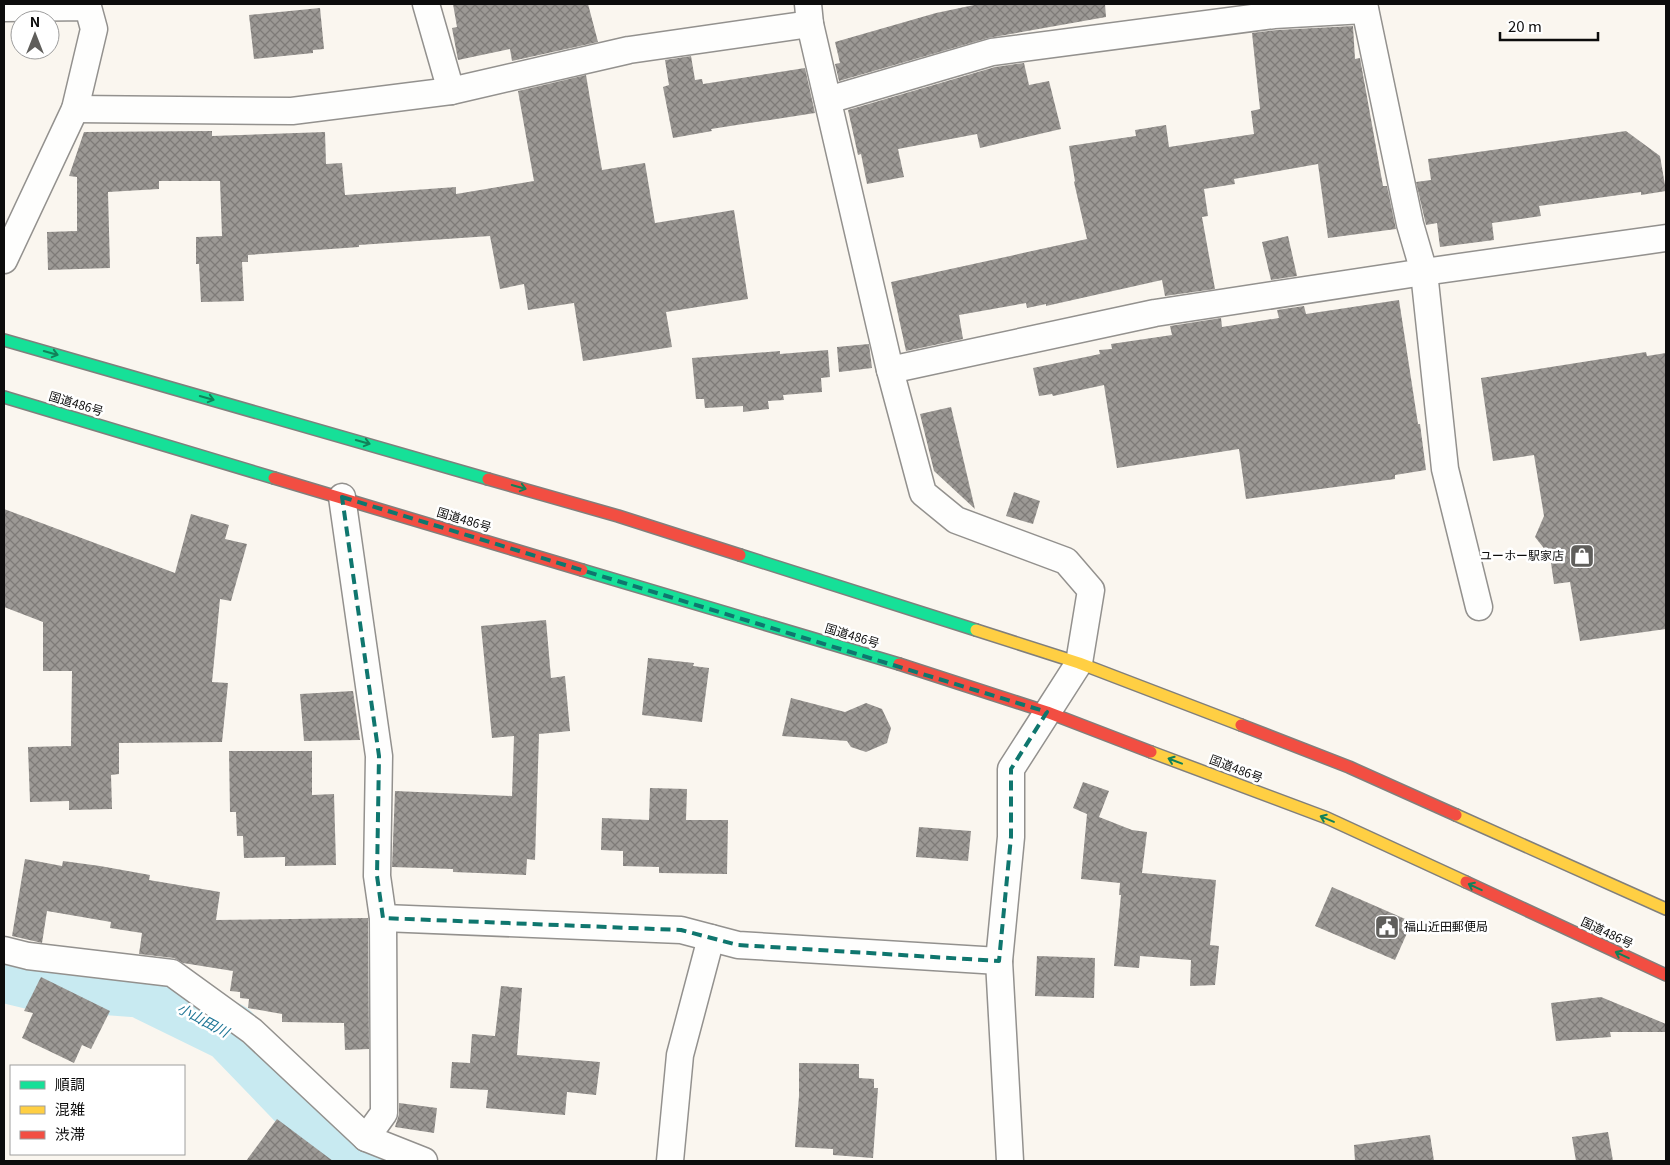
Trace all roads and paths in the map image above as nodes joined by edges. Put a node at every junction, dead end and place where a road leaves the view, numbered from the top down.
1 (426, 4) edge
2 (1365, 7) edge
3 (4, 8) edge
4 (809, 14) edge
5 (452, 91) junction
6 (828, 100) junction
7 (75, 109) junction
8 (1666, 238) edge
9 (4, 260) edge
10 (1424, 272) junction
11 (4, 340) edge
12 (890, 370) junction
13 (4, 396) edge
14 (342, 497) junction
15 (1479, 607) dead end
16 (1079, 663) junction
17 (1047, 712) junction
18 (1666, 909) edge
19 (383, 918) junction
20 (711, 938) junction
21 (4, 950) edge
22 (999, 962) junction
23 (1666, 976) edge
24 (366, 1138) junction
25 (424, 1161) edge
26 (670, 1161) edge
27 (1010, 1161) edge

1 - 5 street
2 - 6 street
2 - 10 street
3 - 7 street
4 - 5 street
4 - 6 street
5 - 7 street
6 - 12 street
7 - 9 street
8 - 10 street
10 - 12 street
10 - 15 street
11 -> 16 highway
12 - 16 street
13 - 14 highway, 国道486号
14 - 17 highway, 国道486号
14 - 19 street
16 - 17 street
16 - 18 highway
17 - 22 street
23 -> 17 highway, 国道486号
19 - 20 street
19 - 24 street
20 - 22 street
20 - 26 street
21 - 24 street
22 - 27 street
24 - 25 street

